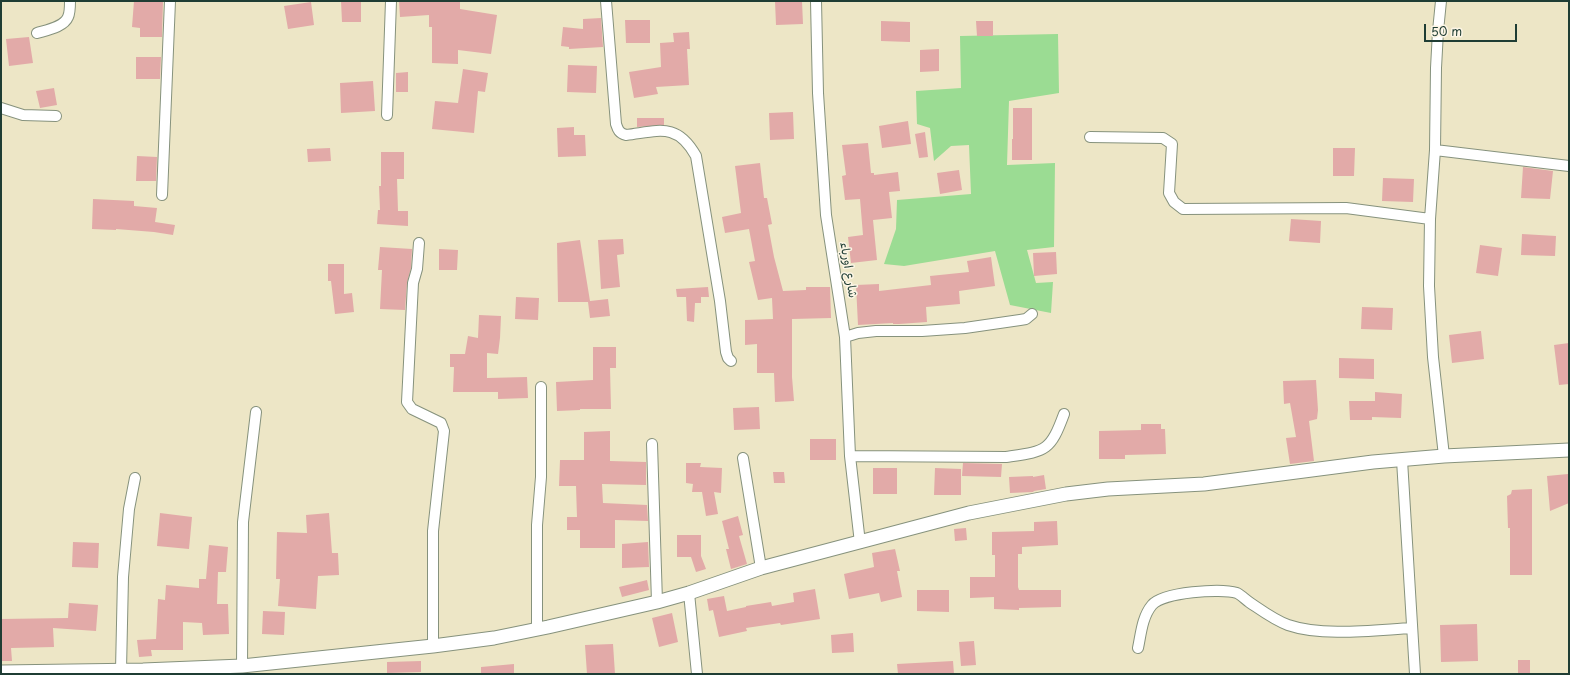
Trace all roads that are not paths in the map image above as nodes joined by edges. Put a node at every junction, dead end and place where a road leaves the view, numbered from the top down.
1 (70, 1) edge
2 (170, 1) edge
3 (391, 1) edge
4 (606, 1) edge
5 (816, 1) edge
6 (1441, 1) edge
7 (37, 33) dead end
8 (1, 108) edge
9 (387, 114) dead end
10 (56, 116) dead end
11 (1090, 137) dead end
12 (1435, 150) junction
13 (1569, 166) edge
14 (162, 195) dead end
15 (1430, 218) junction
16 (419, 243) dead end
17 (1032, 314) dead end
18 (844, 337) junction
19 (731, 361) dead end
20 (541, 387) dead end
21 (256, 412) dead end
22 (1064, 414) dead end
23 (652, 444) dead end
24 (1569, 450) edge
25 (850, 456) junction
26 (1444, 456) junction
27 (743, 458) dead end
28 (1402, 460) junction
29 (135, 478) dead end
30 (860, 543) junction
31 (761, 568) junction
32 (688, 593) junction
33 (656, 602) junction
34 (1412, 628) junction
35 (536, 630) junction
36 (433, 646) junction
37 (1138, 648) dead end
38 (242, 666) junction
39 (121, 670) junction
40 (1, 672) edge
41 (143, 672) edge
42 (697, 674) edge
43 (1415, 674) edge

1 - 7 street
2 - 14 street
3 - 9 street
4 - 19 street
5 - 18 street, شارع اورباء
6 - 12 street
8 - 10 street
11 - 15 street
12 - 13 street
12 - 15 street
15 - 26 street
16 - 36 street
17 - 18 street
18 - 25 street, شارع اورباء
20 - 35 street
21 - 38 street
22 - 25 street
23 - 33 street
24 - 26 street
25 - 30 street, شارع اورباء
26 - 28 street
27 - 31 street
28 - 30 street
28 - 34 street
29 - 39 street
30 - 31 street
31 - 32 street
32 - 33 street
32 - 42 street
33 - 35 street
34 - 37 street
34 - 43 street
35 - 36 street
36 - 38 street
38 - 41 street
39 - 40 street
39 - 41 street

